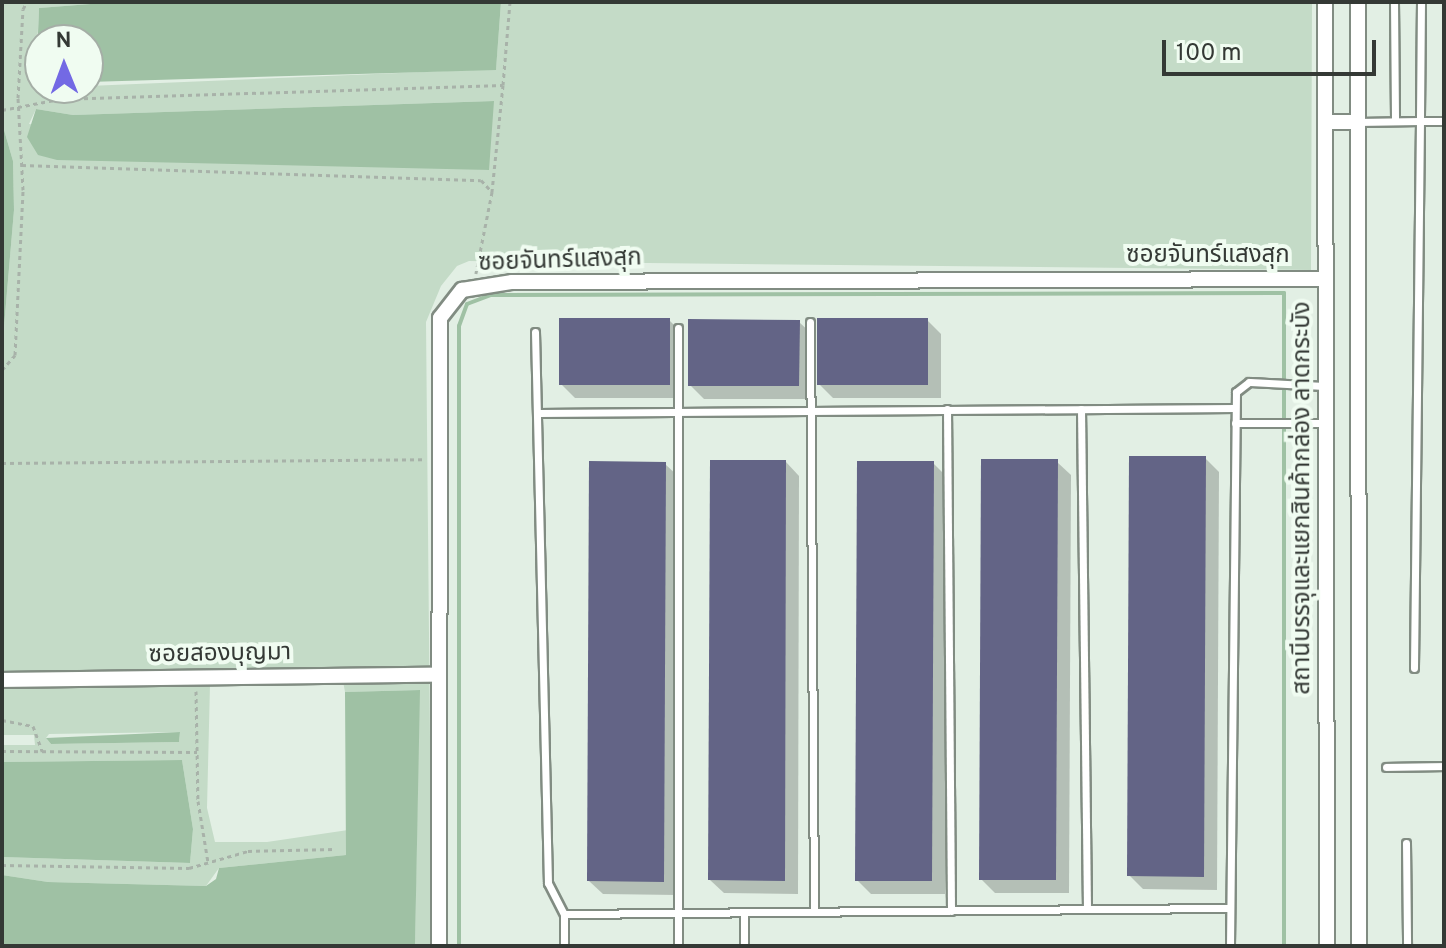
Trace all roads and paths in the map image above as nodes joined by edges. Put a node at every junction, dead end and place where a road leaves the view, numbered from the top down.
1 (27, 2) edge
2 (510, 2) edge
3 (1325, 2) edge
4 (1358, 2) edge
5 (1394, 2) edge
6 (1421, 2) edge
7 (503, 85) junction
8 (19, 109) junction
9 (2, 110) edge
10 (1395, 121) junction
11 (1420, 121) junction
12 (1444, 121) edge
13 (1325, 122) junction
14 (1357, 122) junction
15 (22, 165) junction
16 (492, 192) junction
17 (1325, 279) junction
18 (473, 284) junction
19 (810, 322) dead end
20 (678, 328) dead end
21 (535, 332) dead end
22 (2, 370) edge
23 (1325, 386) junction
24 (1235, 408) junction
25 (947, 409) junction
26 (1081, 409) junction
27 (811, 410) junction
28 (680, 411) junction
29 (538, 413) junction
30 (1235, 423) junction
31 (1326, 423) junction
32 (438, 459) junction
33 (2, 463) edge
34 (1414, 668) dead end
35 (438, 675) junction
36 (196, 677) junction
37 (2, 680) edge
38 (2, 720) edge
39 (2, 751) edge
40 (42, 751) junction
41 (197, 752) junction
42 (1444, 766) edge
43 (1386, 767) dead end
44 (1406, 843) dead end
45 (335, 849) dead end
46 (208, 862) junction
47 (2, 865) edge
48 (1230, 908) junction
49 (1087, 909) junction
50 (951, 911) junction
51 (744, 912) junction
52 (814, 912) junction
53 (677, 913) junction
54 (564, 914) junction
55 (439, 946) edge
56 (564, 946) edge
57 (678, 946) edge
58 (744, 946) edge
59 (1230, 946) edge
60 (1327, 946) edge
61 (1359, 946) edge
62 (1407, 946) edge

1 - 8 path
2 - 7 path
3 - 13 street, สถานีบรรจุและแยกสินค้ากล่อง ลาดกระบัง
4 - 14 street
5 - 10 lane
6 - 11 lane
7 - 8 path
7 - 16 path
8 - 9 path
8 - 15 path
10 - 11 lane
10 - 14 lane
11 - 12 lane
11 - 34 lane
13 - 14 street
13 - 17 street, สถานีบรรจุและแยกสินค้ากล่อง ลาดกระบัง
14 - 61 street
15 - 16 path
15 - 22 path
16 - 18 path
17 - 18 street, ซอยจันทร์แสงสุก
17 - 23 street, สถานีบรรจุและแยกสินค้ากล่อง ลาดกระบัง
18 - 32 street, ซอยจันทร์แสงสุก
19 - 27 lane
20 - 28 lane
21 - 29 lane
23 - 24 lane
23 - 31 street, สถานีบรรจุและแยกสินค้ากล่อง ลาดกระบัง
24 - 26 lane
24 - 30 lane
25 - 26 lane
25 - 27 lane
25 - 50 lane
26 - 49 lane
27 - 28 lane
27 - 52 lane
28 - 29 lane
28 - 53 lane
29 - 54 lane
30 - 31 lane
30 - 48 lane
31 - 60 street, สถานีบรรจุและแยกสินค้ากล่อง ลาดกระบัง
32 - 33 path
32 - 35 street, ซอยจันทร์แสงสุก
35 - 36 street, ซอยสองบุญมา
35 - 55 street, ซอยจันทร์แสงสุก
36 - 37 street, ซอยสองบุญมา
36 - 41 path
38 - 40 path
39 - 40 path
40 - 41 path
41 - 46 path
42 - 43 lane
44 - 62 lane
45 - 46 path
46 - 47 path
48 - 49 lane
48 - 59 lane
49 - 50 lane
50 - 52 lane
51 - 52 lane
51 - 53 lane
51 - 58 lane
53 - 54 lane
53 - 57 lane
54 - 56 lane

